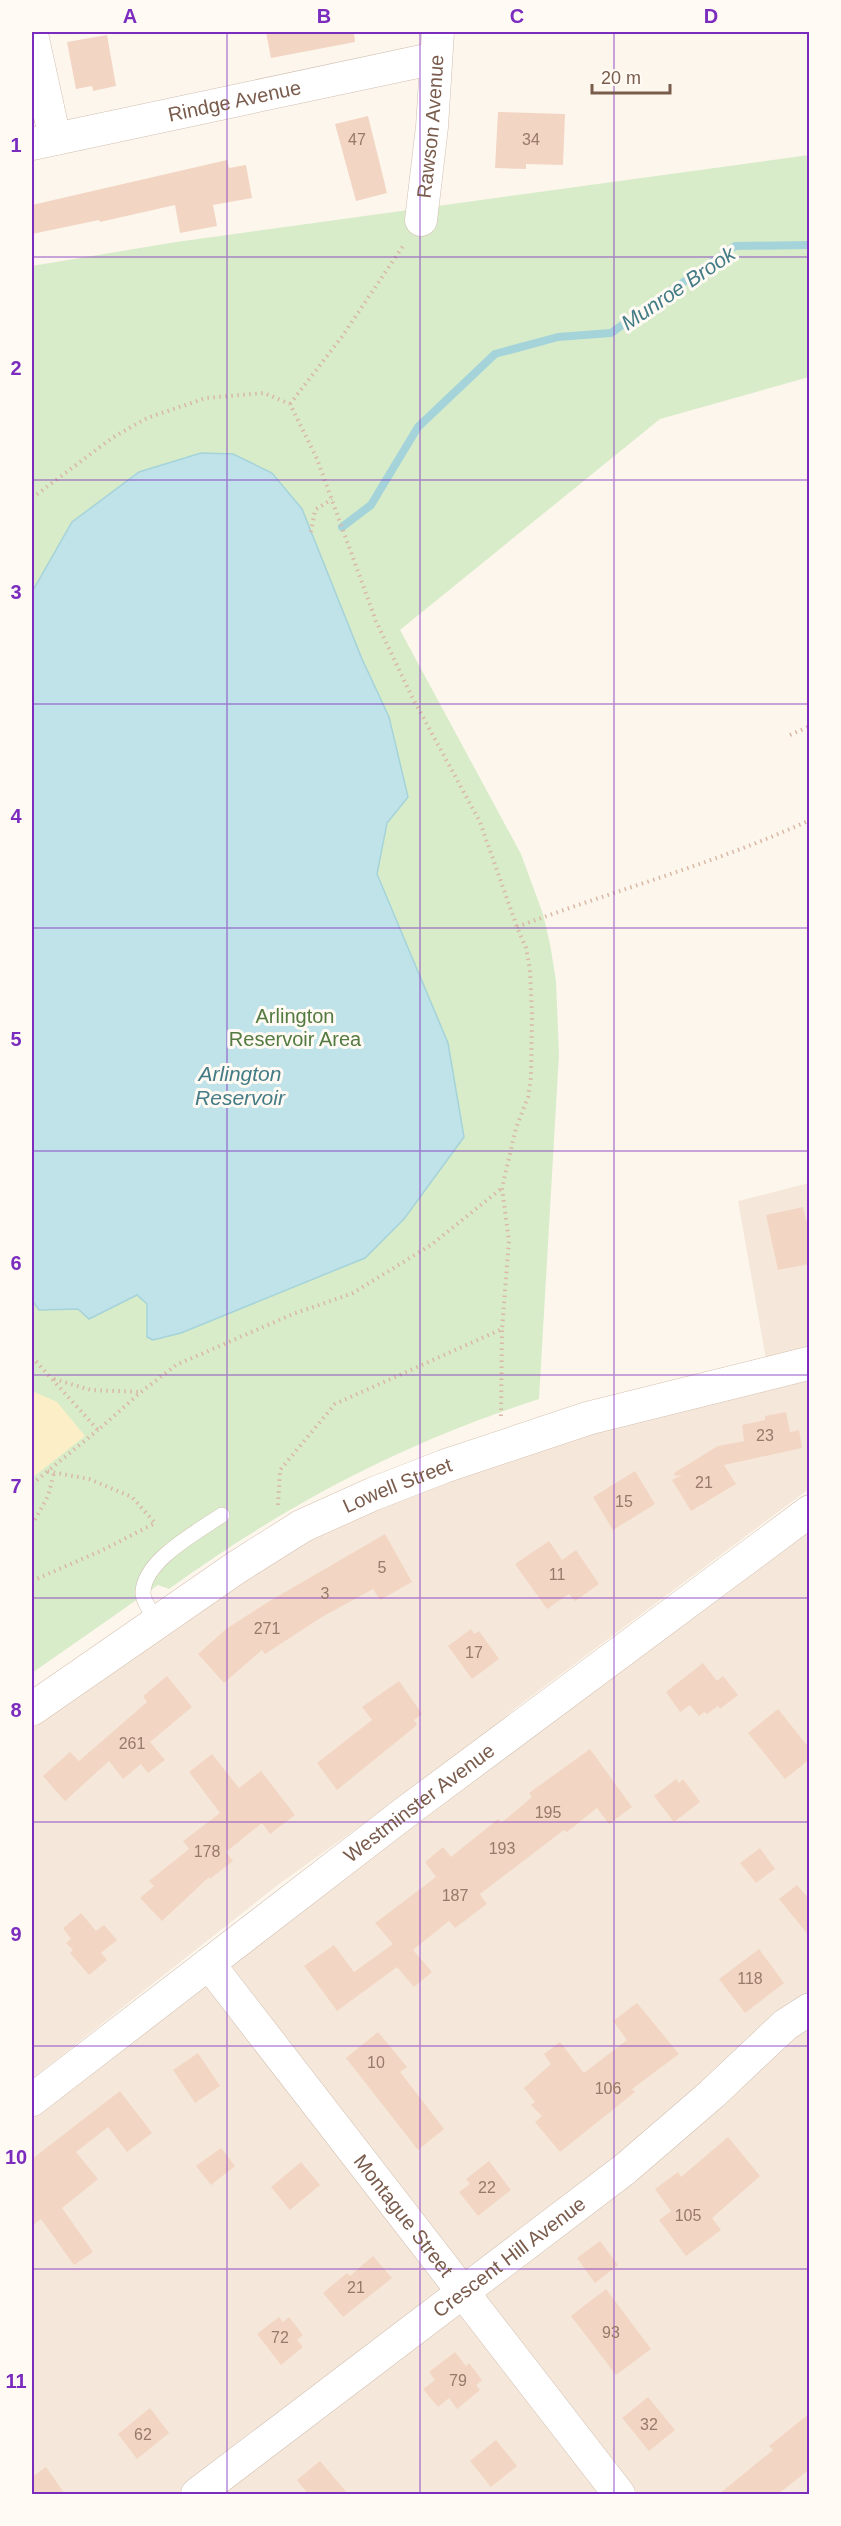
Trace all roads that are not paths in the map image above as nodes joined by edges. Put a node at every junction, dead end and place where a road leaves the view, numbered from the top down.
1 (32, 34) edge
2 (437, 45) edge
3 (43, 142) edge
4 (421, 220) road end
5 (810, 1363) edge
6 (810, 1510) edge
7 (222, 1515) dead end
8 (157, 1622) junction
9 (32, 1709) edge
10 (210, 1964) junction
11 (810, 2008) edge
12 (32, 2100) edge
13 (463, 2292) junction
14 (197, 2494) edge
15 (619, 2494) edge

1 - 3 street
2 - 3 street, Rindge Avenue
2 - 4 street, Rawson Avenue
5 - 8 main road, Lowell Street
6 - 10 street, Westminster Avenue
7 - 8 lane
8 - 9 main road, Lowell Street
10 - 12 street, Westminster Avenue
10 - 13 street, Montague Street
11 - 13 street, Crescent Hill Avenue
13 - 14 street, Crescent Hill Avenue
13 - 15 street, Montague Street

